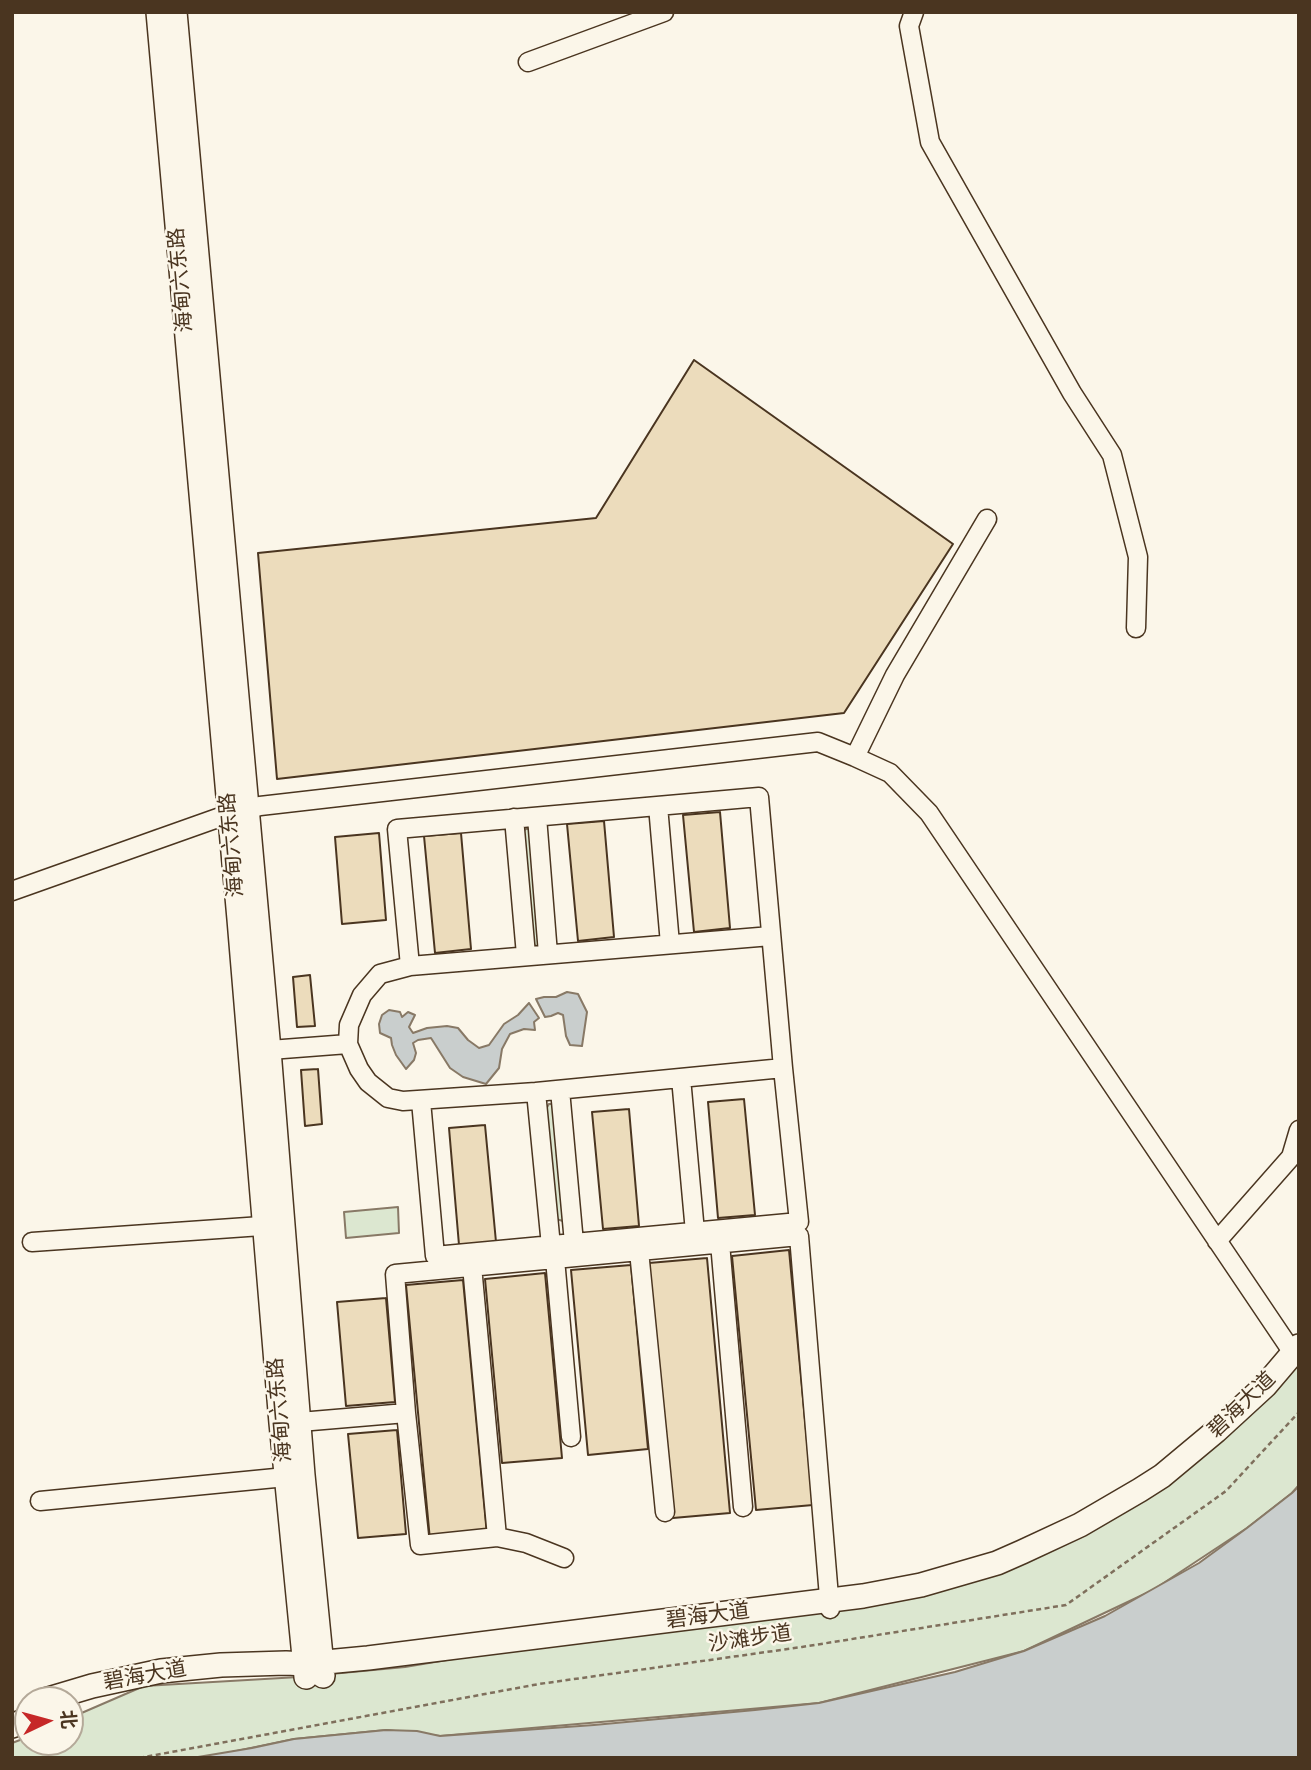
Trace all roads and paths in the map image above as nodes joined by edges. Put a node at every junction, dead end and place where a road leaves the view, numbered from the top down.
1 (158, 12) edge
2 (175, 12) edge
3 (664, 12) edge
4 (914, 12) edge
5 (528, 62) dead end
6 (986, 519) dead end
7 (1136, 628) dead end
8 (855, 757) junction
9 (658, 806) junction
10 (238, 811) junction
11 (537, 817) junction
12 (514, 818) junction
13 (12, 891) edge
14 (771, 936) junction
15 (670, 944) junction
16 (548, 954) junction
17 (526, 955) junction
18 (410, 966) junction
19 (348, 1044) junction
20 (260, 1051) junction
21 (783, 1068) junction
22 (681, 1078) junction
23 (560, 1090) junction
24 (536, 1092) junction
25 (421, 1101) junction
26 (1299, 1130) edge
27 (274, 1225) junction
28 (799, 1229) junction
29 (695, 1232) junction
30 (1217, 1241) junction
31 (32, 1242) dead end
32 (574, 1243) junction
33 (720, 1243) junction
34 (639, 1251) junction
35 (553, 1252) junction
36 (471, 1266) junction
37 (1297, 1353) edge
38 (1299, 1412) edge
39 (406, 1413) junction
40 (290, 1422) junction
41 (571, 1437) dead end
42 (295, 1476) junction
43 (40, 1501) dead end
44 (743, 1507) dead end
45 (665, 1512) dead end
46 (497, 1537) junction
47 (564, 1558) dead end
48 (830, 1605) junction
49 (314, 1670) junction
50 (84, 1688) edge
51 (84, 1700) edge
52 (139, 1758) edge

1 - 10 main road, 海甸六东路
2 - 10 main road, 海甸六东路
3 - 5 street
4 - 7 street
6 - 8 street
8 - 10 street
8 - 30 street
9 - 11 street
9 - 14 street
9 - 15 street
10 - 13 street
10 - 20 main road, 海甸六东路
11 - 12 street
11 - 16 street
12 - 17 street
12 - 18 street
14 - 15 street
14 - 21 street
15 - 16 street
16 - 17 street
17 - 18 street
18 - 19 street
19 - 20 street
19 - 25 street
20 - 27 main road, 海甸六东路
21 - 22 street
21 - 28 street
22 - 23 street
22 - 29 street
23 - 24 street
23 - 32 street
24 - 25 street
24 - 35 street
25 - 35 street
26 - 30 street
27 - 31 street
27 - 40 main road, 海甸六东路
28 - 29 street
28 - 33 street
28 - 48 street
29 - 32 street
30 - 37 street
32 - 35 street
33 - 34 street
33 - 44 street
34 - 35 street
34 - 45 street
35 - 36 street
35 - 41 street
36 - 39 street
36 - 46 street
37 - 48 main road, 碧海大道
38 - 52 path, 沙滩步道
39 - 40 street
39 - 46 street
40 - 42 main road, 海甸六东路
42 - 43 street
42 - 49 main road, 海甸六东路
46 - 47 street
48 - 49 main road, 碧海大道
49 - 50 main road, 碧海大道
49 - 51 main road, 碧海大道

